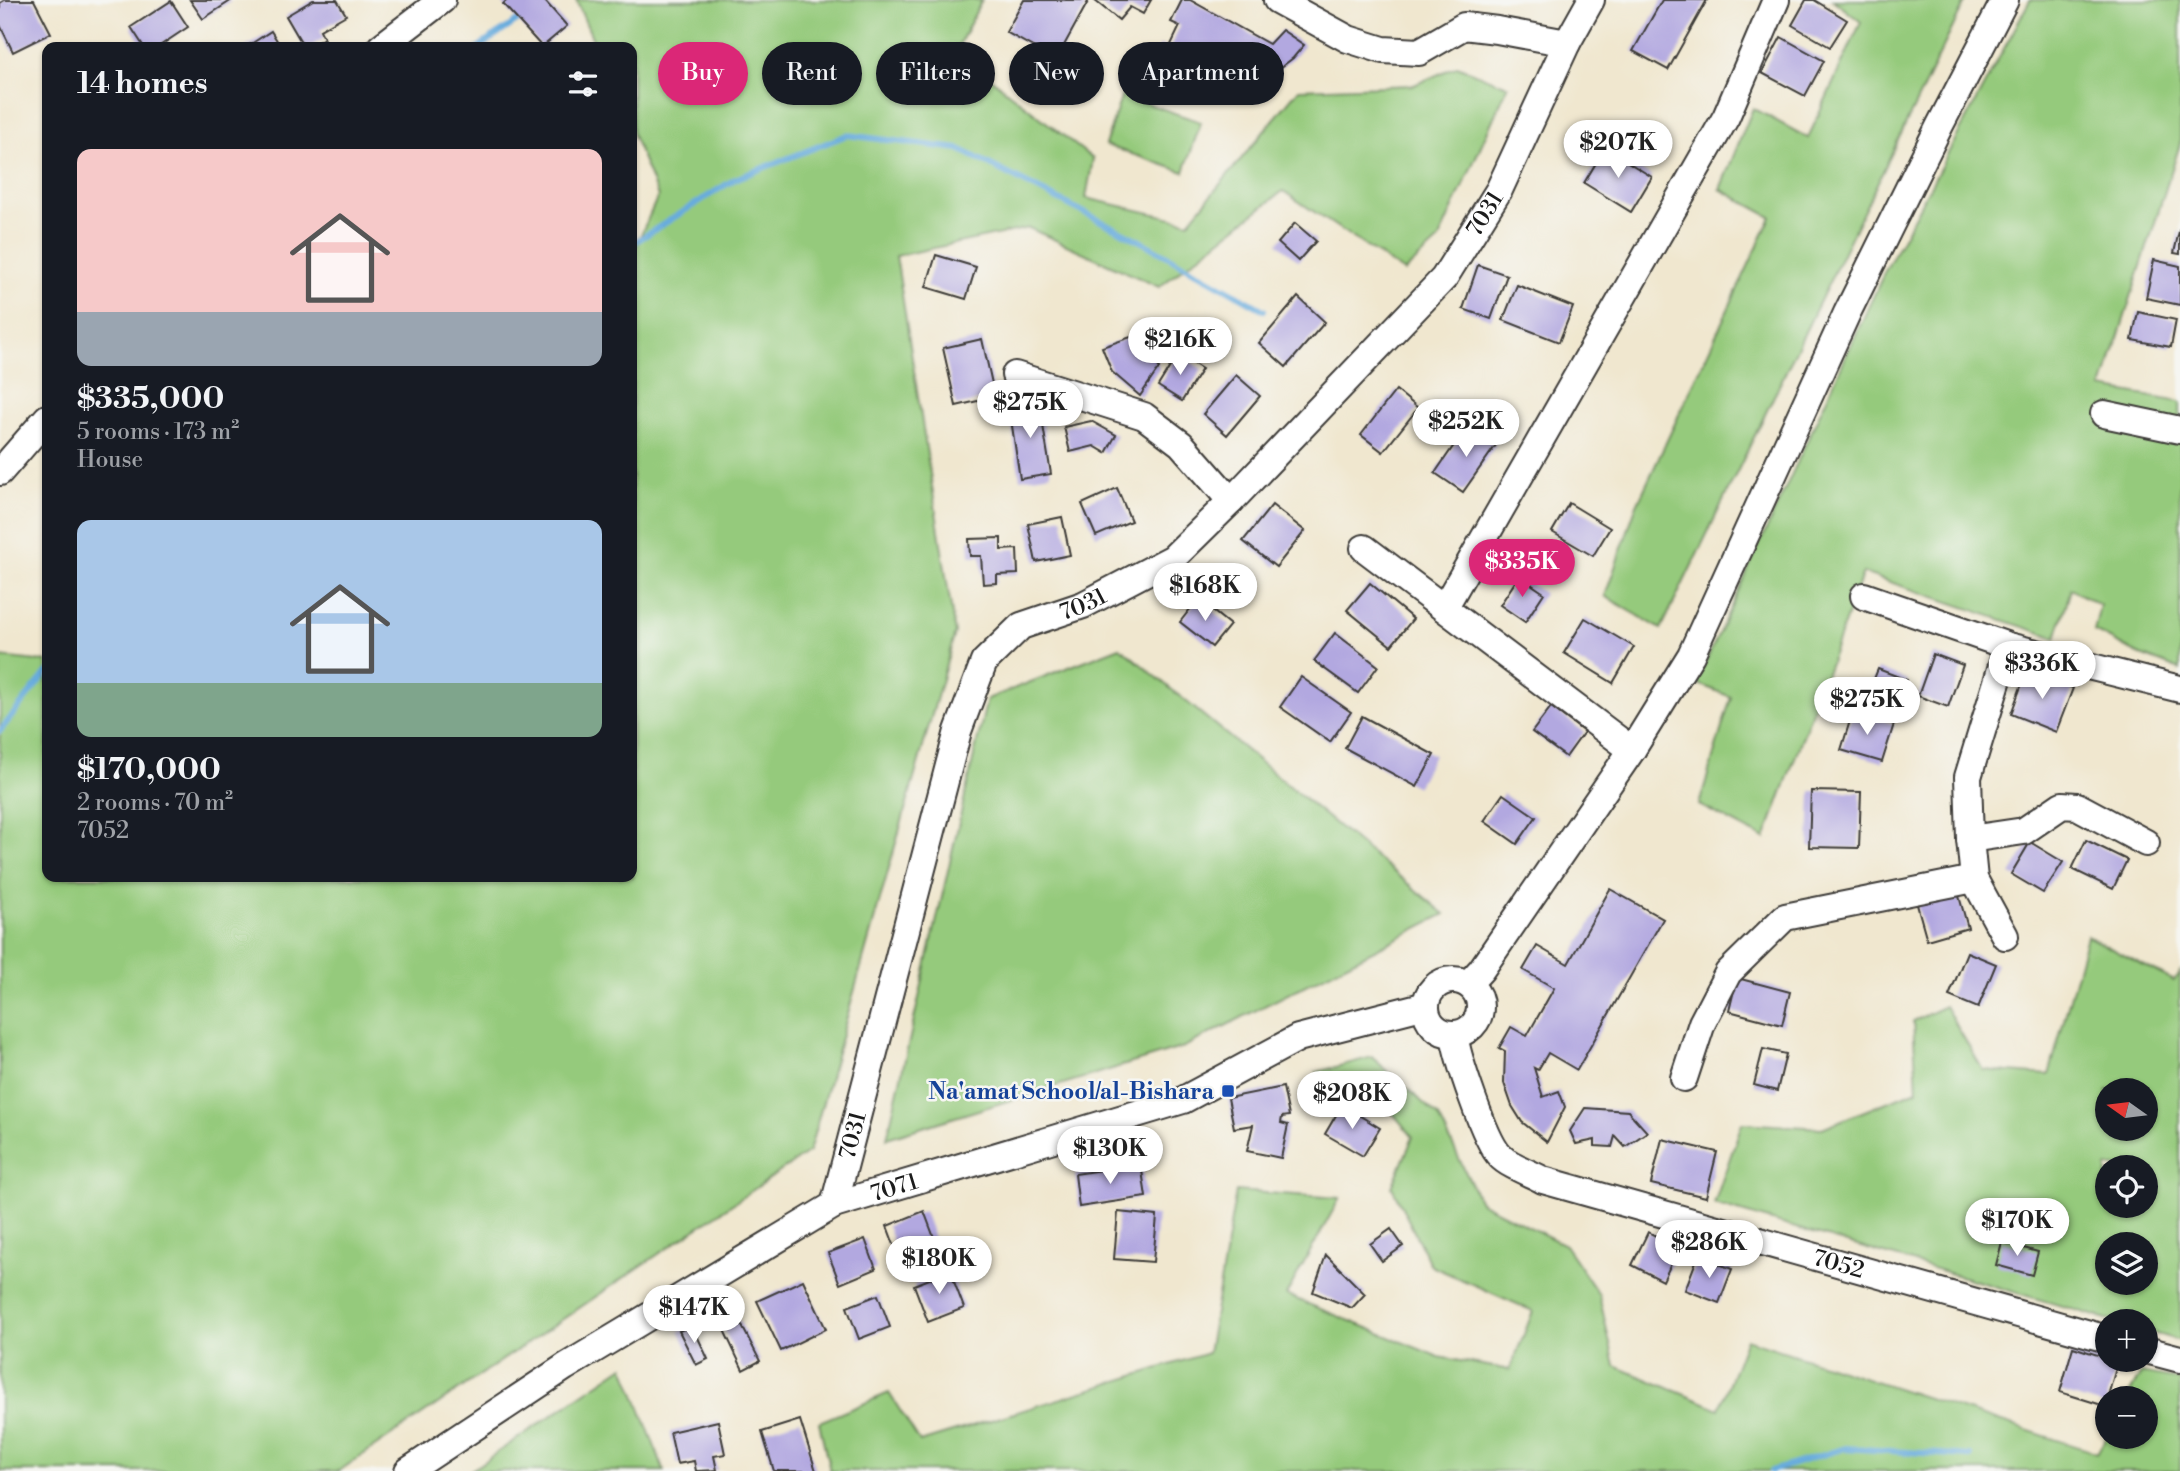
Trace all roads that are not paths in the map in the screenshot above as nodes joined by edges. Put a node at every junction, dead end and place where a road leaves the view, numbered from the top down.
1 (442, 0) edge
2 (1276, 0) edge
3 (1591, 0) edge
4 (1776, 0) edge
5 (2005, 0) edge
6 (387, 42) edge
7 (1567, 43) junction
8 (1015, 375) dead end
9 (2104, 414) dead end
10 (42, 424) edge
11 (2180, 430) edge
12 (0, 472) edge
13 (1231, 501) junction
14 (1364, 548) dead end
15 (1864, 596) dead end
16 (1444, 608) junction
17 (2007, 646) junction
18 (2180, 689) edge
19 (1632, 750) junction
20 (1970, 839) junction
21 (2146, 842) dead end
22 (1974, 879) junction
23 (2005, 936) dead end
24 (1468, 984) junction
25 (1426, 1005) junction
26 (1454, 1034) junction
27 (1684, 1078) dead end
28 (834, 1205) junction
29 (2095, 1336) edge
30 (2158, 1353) edge
31 (2180, 1359) edge
32 (408, 1471) edge

1 - 6 street
2 - 7 street
3 - 7 street, 7031
4 - 16 street
5 - 19 street
7 - 13 street, 7031
8 - 13 street
9 - 11 street
10 - 12 street
13 - 28 street, 7031
14 - 16 street
15 - 17 street
16 - 19 street
17 - 18 street
17 - 20 street
19 - 24 street
20 - 21 street
20 - 22 street
22 - 23 street
22 - 27 street
24 - 25 street
24 - 26 street
25 - 26 street
25 - 28 street, 7071
26 - 29 street, 7052
28 - 32 street, 7071
30 - 31 street

